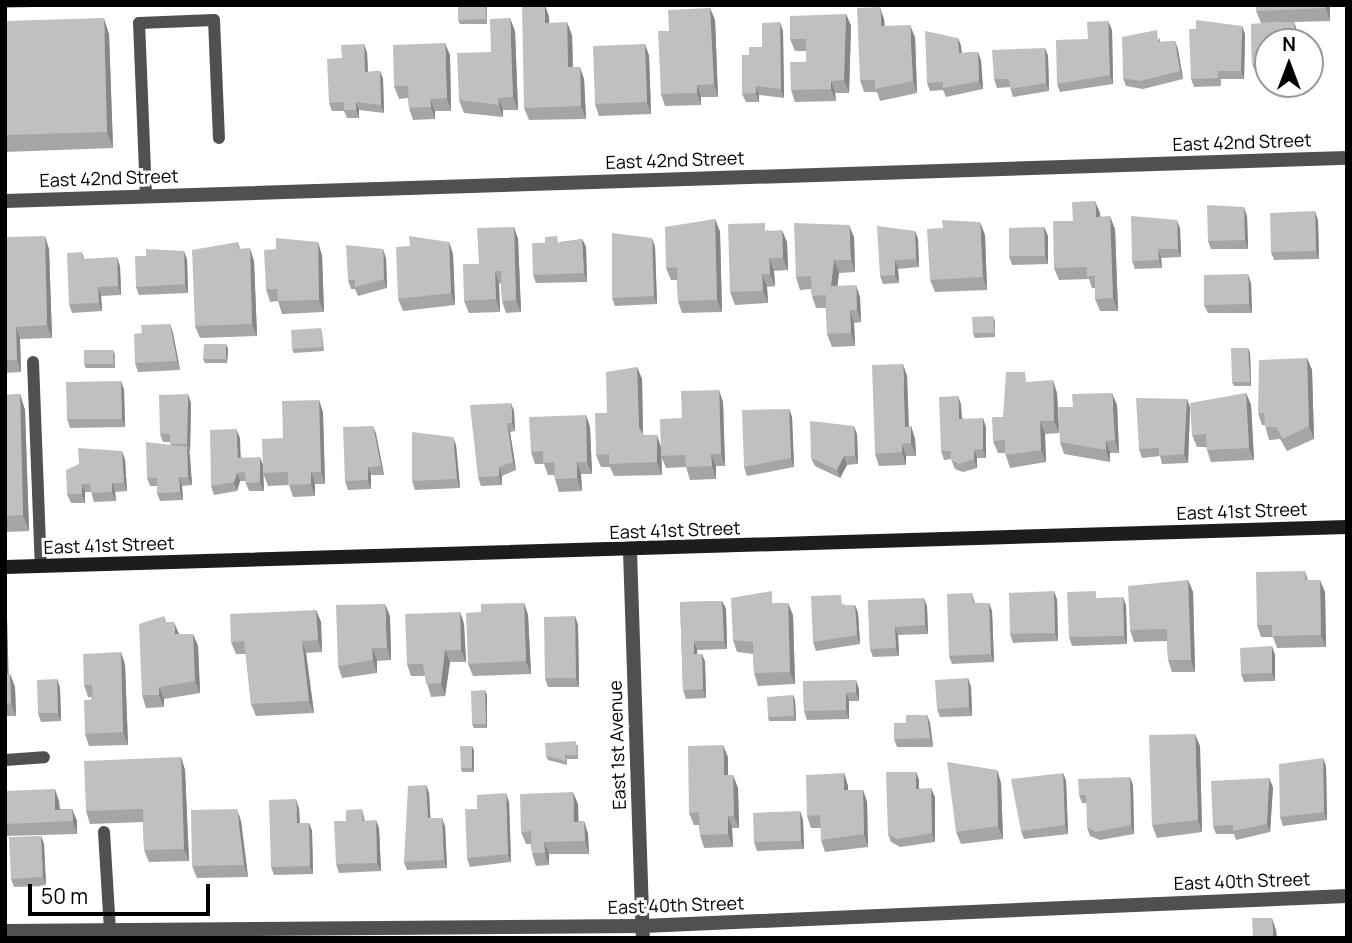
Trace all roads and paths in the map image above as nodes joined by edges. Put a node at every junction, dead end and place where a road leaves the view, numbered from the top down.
1 (219, 138) dead end
2 (1347, 158) edge
3 (146, 196) junction
4 (5, 201) edge
5 (33, 362) dead end
6 (1347, 527) edge
7 (629, 551) junction
8 (41, 566) junction
9 (5, 567) edge
10 (44, 757) dead end
11 (5, 760) edge
12 (104, 832) dead end
13 (1347, 896) edge
14 (110, 931) junction
15 (5, 932) edge
16 (643, 932) edge
17 (198, 934) edge

1 - 3 lane
2 - 3 street, East 42nd Street
3 - 4 street, East 42nd Street
5 - 8 lane
6 - 7 street, East 41st Street
7 - 8 street, East 41st Street
7 - 16 street, East 1st Avenue
8 - 9 street, East 41st Street
10 - 11 lane
12 - 14 lane
13 - 16 street, East 40th Street
14 - 15 street, East 40th Street
14 - 17 street, East 40th Street
16 - 17 street, East 40th Street

